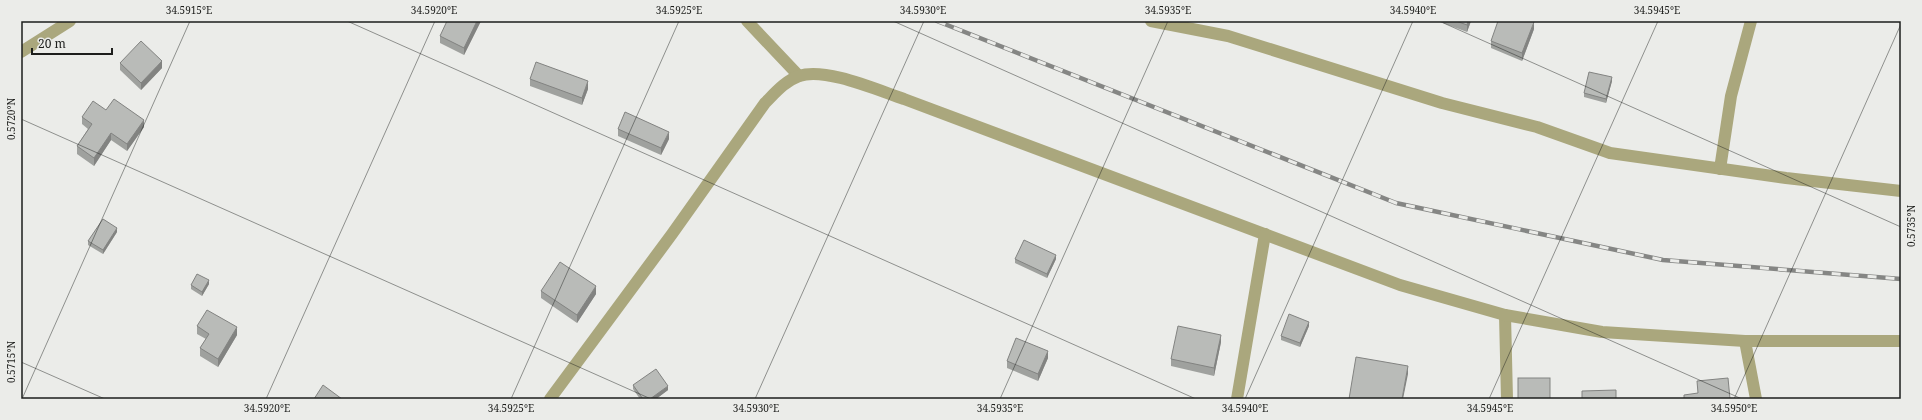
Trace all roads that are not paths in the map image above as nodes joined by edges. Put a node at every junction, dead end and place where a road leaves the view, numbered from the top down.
1 (70, 21) edge
2 (747, 21) edge
3 (1152, 21) edge
4 (1751, 21) edge
5 (21, 52) edge
6 (799, 76) junction
7 (1720, 169) junction
8 (1901, 191) edge
9 (1265, 234) junction
10 (1505, 315) junction
11 (1745, 341) junction
12 (1901, 341) edge
13 (550, 399) edge
14 (1237, 399) edge
15 (1507, 399) edge
16 (1756, 399) edge

1 - 5 street
2 - 6 street
3 - 7 street
4 - 7 street
6 - 9 street
6 - 13 street
7 - 8 street
9 - 10 street
9 - 14 street
10 - 11 street
10 - 15 street
11 - 12 street
11 - 16 street

